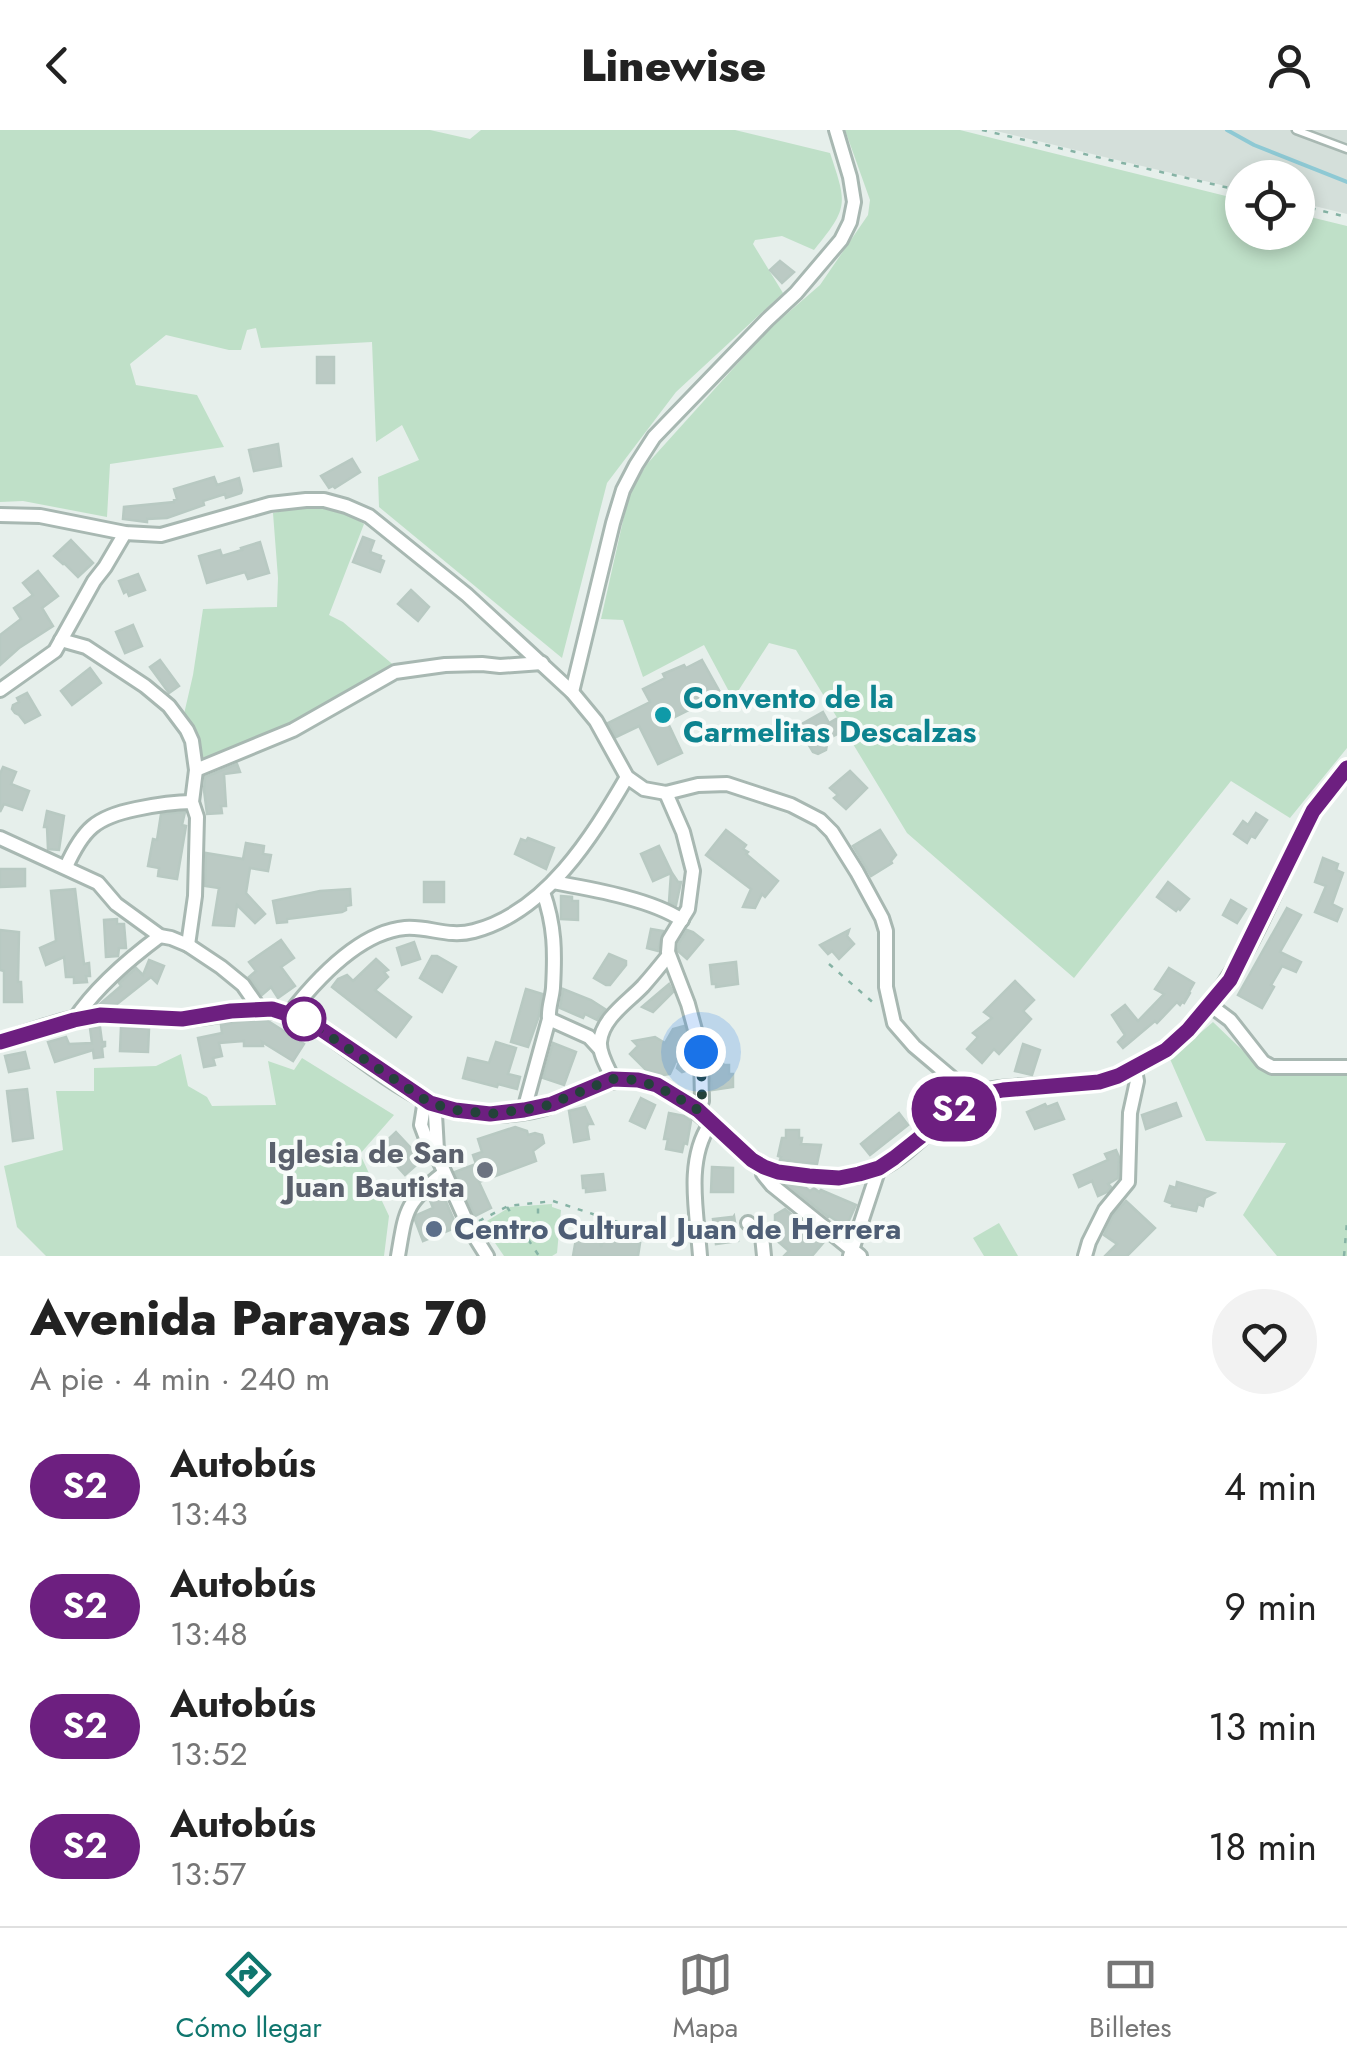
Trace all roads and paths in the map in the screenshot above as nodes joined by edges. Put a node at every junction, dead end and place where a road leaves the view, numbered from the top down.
1 (836, 130) edge
2 (982, 130) edge
3 (1296, 130) edge
4 (1347, 150) edge
5 (1225, 188) edge
6 (1315, 209) edge
7 (1347, 217) edge
8 (0, 515) edge
9 (125, 533) junction
10 (61, 640) junction
11 (542, 664) junction
12 (0, 690) edge
13 (572, 692) junction
14 (1347, 768) edge
15 (196, 770) junction
16 (628, 777) junction
17 (666, 793) junction
18 (192, 802) junction
19 (0, 838) edge
20 (66, 867) junction
21 (548, 887) junction
22 (682, 920) junction
23 (160, 936) junction
24 (188, 945) junction
25 (668, 956) junction
26 (829, 964) dead end
27 (1210, 1005) junction
28 (259, 1008) junction
29 (290, 1013) junction
30 (891, 1016) junction
31 (549, 1019) junction
32 (74, 1020) junction
33 (0, 1042) edge
34 (600, 1050) junction
35 (1134, 1066) junction
36 (1347, 1066) edge
37 (612, 1079) junction
38 (972, 1096) junction
39 (427, 1101) junction
40 (462, 1110) junction
41 (524, 1110) junction
42 (698, 1110) junction
43 (710, 1124) junction
44 (436, 1128) junction
45 (438, 1158) junction
46 (764, 1167) junction
47 (879, 1168) junction
48 (444, 1173) junction
49 (538, 1203) junction
50 (507, 1207) junction
51 (1347, 1222) edge
52 (748, 1223) dead end
53 (470, 1228) junction
54 (664, 1228) dead end
55 (526, 1235) junction
56 (854, 1254) edge
57 (398, 1256) edge
58 (487, 1256) edge
59 (540, 1256) edge
60 (700, 1256) edge
61 (764, 1256) edge
62 (1084, 1256) edge
63 (1344, 1256) edge

1 - 13 street
2 - 5 path
3 - 4 lane
6 - 7 path
8 - 9 street
9 - 10 street
9 - 11 street
10 - 12 street
10 - 15 street
11 - 13 street
11 - 15 street
13 - 16 street
14 - 27 street
15 - 18 street
16 - 17 street
16 - 21 street
17 - 22 street
17 - 30 street
18 - 20 street
18 - 24 street
19 - 20 street
20 - 23 street
21 - 22 street
21 - 29 street
21 - 31 street
22 - 25 street
23 - 24 street
23 - 32 street
24 - 28 street
25 - 34 street
25 - 42 street
26 - 30 path
27 - 35 street
27 - 36 street
28 - 29 street
28 - 32 street
29 - 39 street
30 - 38 street
31 - 34 street
31 - 41 street
32 - 33 street
34 - 37 street
35 - 38 street
35 - 62 street
37 - 41 street
37 - 42 street
38 - 47 street
39 - 40 street
39 - 44 street
39 - 45 street
40 - 41 street
40 - 44 street
42 - 43 street
43 - 46 street
43 - 60 street
44 - 45 street
45 - 48 street
46 - 47 street
46 - 56 street
47 - 56 street
48 - 53 street
48 - 57 street
49 - 50 path
49 - 54 path
49 - 55 path
50 - 53 path
50 - 55 path
51 - 63 path
52 - 61 street
53 - 58 street
55 - 59 path

